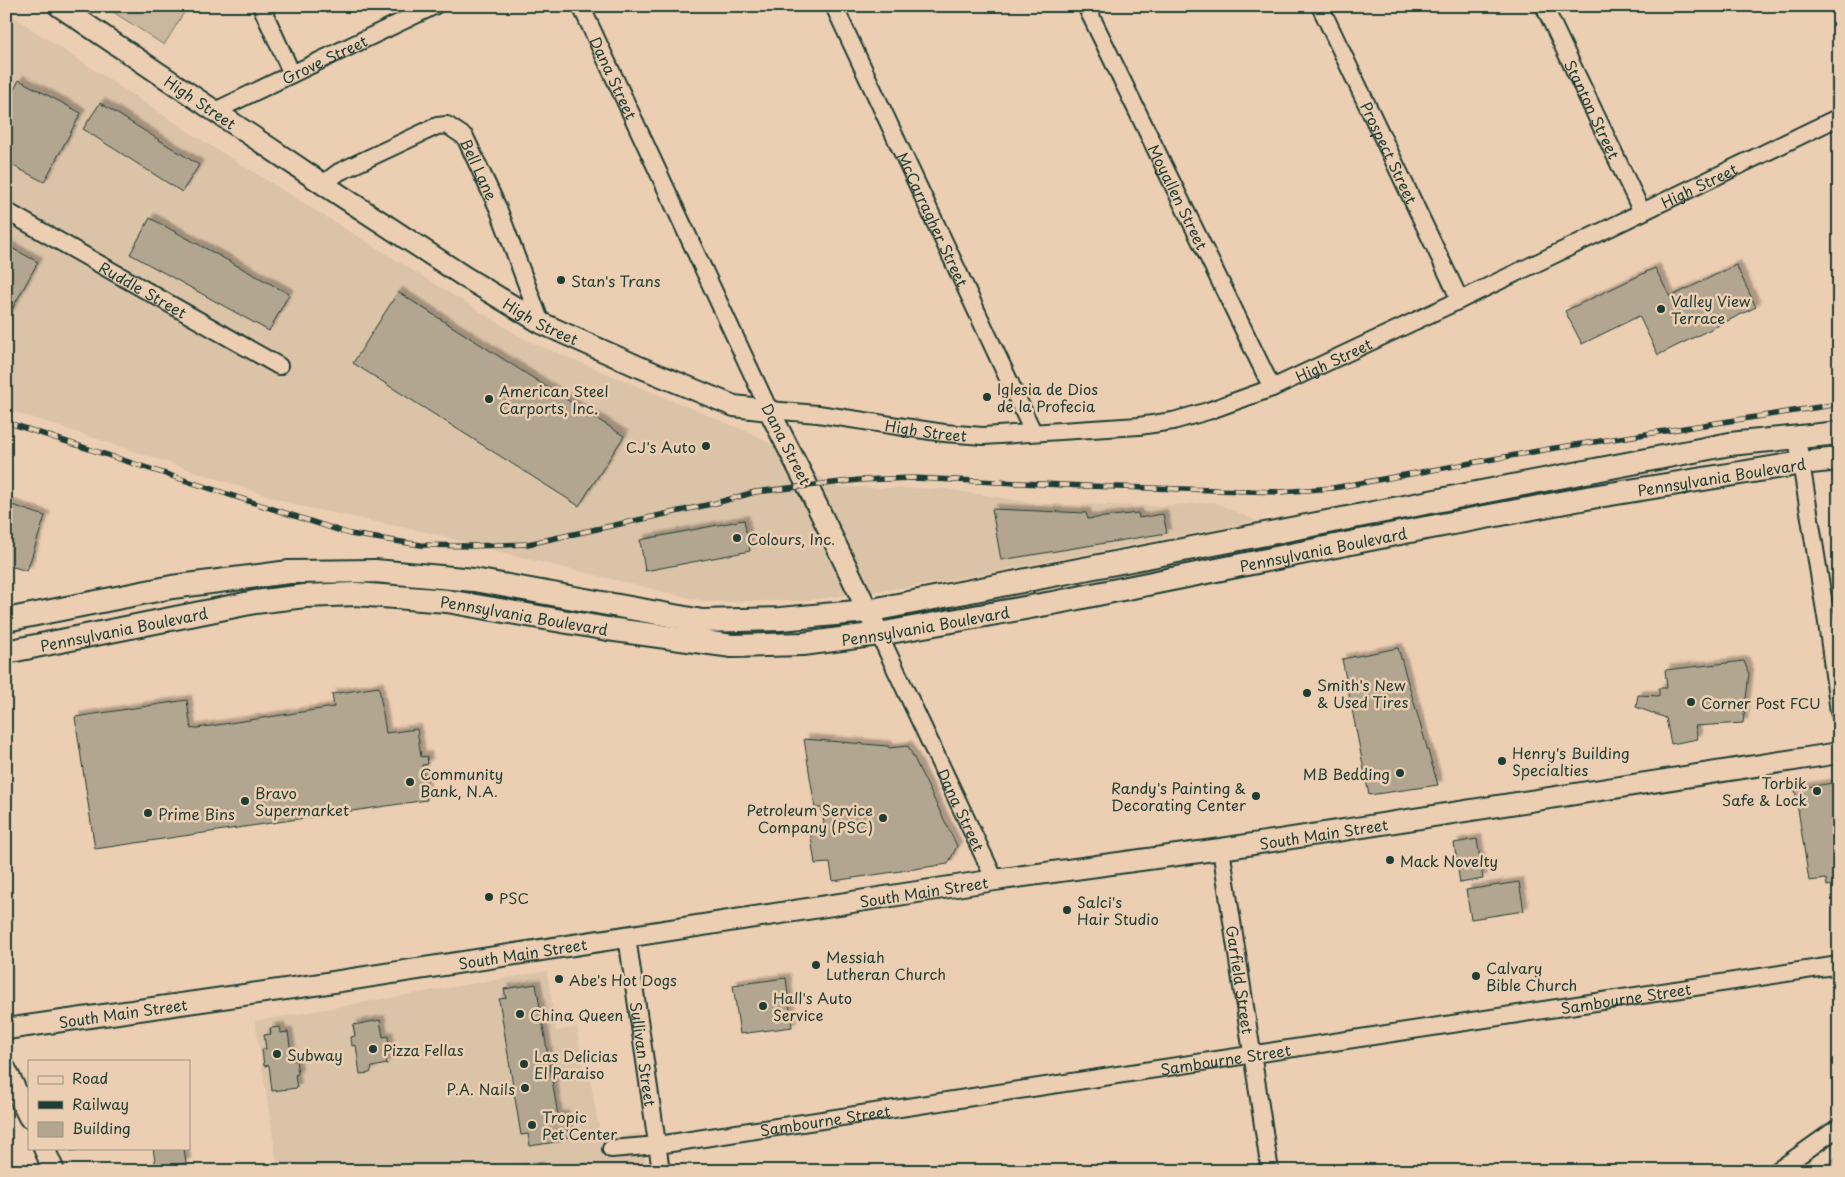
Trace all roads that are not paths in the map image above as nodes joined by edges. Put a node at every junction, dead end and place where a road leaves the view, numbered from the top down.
1 (59, 6) edge
2 (261, 6) edge
3 (434, 6) edge
4 (581, 6) edge
5 (834, 6) edge
6 (1086, 6) edge
7 (1320, 6) edge
8 (1544, 6) edge
9 (405, 12) edge
10 (292, 74) junction
11 (215, 111) junction
12 (1839, 117) edge
13 (322, 184) junction
14 (6, 211) edge
15 (1642, 212) junction
16 (1460, 300) junction
17 (542, 322) junction
18 (279, 366) dead end
19 (1272, 388) junction
20 (769, 410) junction
21 (1033, 432) junction
22 (1839, 433) edge
23 (1798, 438) junction
24 (1839, 459) edge
25 (1802, 463) junction
26 (867, 611) junction
27 (6, 620) edge
28 (878, 634) junction
29 (6, 652) edge
30 (1839, 712) edge
31 (1839, 753) edge
32 (1221, 849) junction
33 (995, 880) junction
34 (627, 937) junction
35 (1839, 965) edge
36 (6, 1029) edge
37 (1253, 1053) junction
38 (6, 1070) edge
39 (28, 1115) edge
40 (1839, 1126) edge
41 (658, 1145) junction
42 (611, 1149) dead end
43 (45, 1150) edge
44 (54, 1171) edge
45 (661, 1171) edge
46 (1270, 1171) edge
47 (1777, 1171) edge

1 - 11 street, High Street
2 - 10 street
3 - 9 street, Grove Street
4 - 20 street, Dana Street
5 - 21 street, McCarragher Street
6 - 19 street, Moyallen Street
7 - 16 street, Prospect Street
8 - 15 street, Stanton Street
9 - 10 street, Grove Street
10 - 11 street, Grove Street
11 - 13 street, High Street
12 - 15 street, High Street
13 - 17 street, High Street
13 - 17 street, Bell Lane
14 - 18 street, Ruddle Street
15 - 16 street, High Street
16 - 19 street, High Street
17 - 20 street, High Street
19 - 21 street, High Street
20 - 21 street, High Street
20 - 26 street, Dana Street
22 - 23 main road, Pennsylvania Boulevard
23 - 25 street
23 - 26 main road, Pennsylvania Boulevard
24 - 25 main road, Pennsylvania Boulevard
25 - 28 main road, Pennsylvania Boulevard
25 - 30 street
26 - 27 main road, Pennsylvania Boulevard
26 - 28 street, Dana Street
28 - 29 main road, Pennsylvania Boulevard
28 - 33 street, Dana Street
31 - 32 street, South Main Street
32 - 33 street, South Main Street
32 - 37 street, Garfield Street
33 - 34 street, South Main Street
34 - 36 street, South Main Street
34 - 41 street, Sullivan Street
35 - 37 street, Sambourne Street
37 - 41 street, Sambourne Street
37 - 46 street, Garfield Street
38 - 39 street
40 - 47 street
41 - 42 street, Sambourne Street
41 - 45 street, Sullivan Street
43 - 44 street

